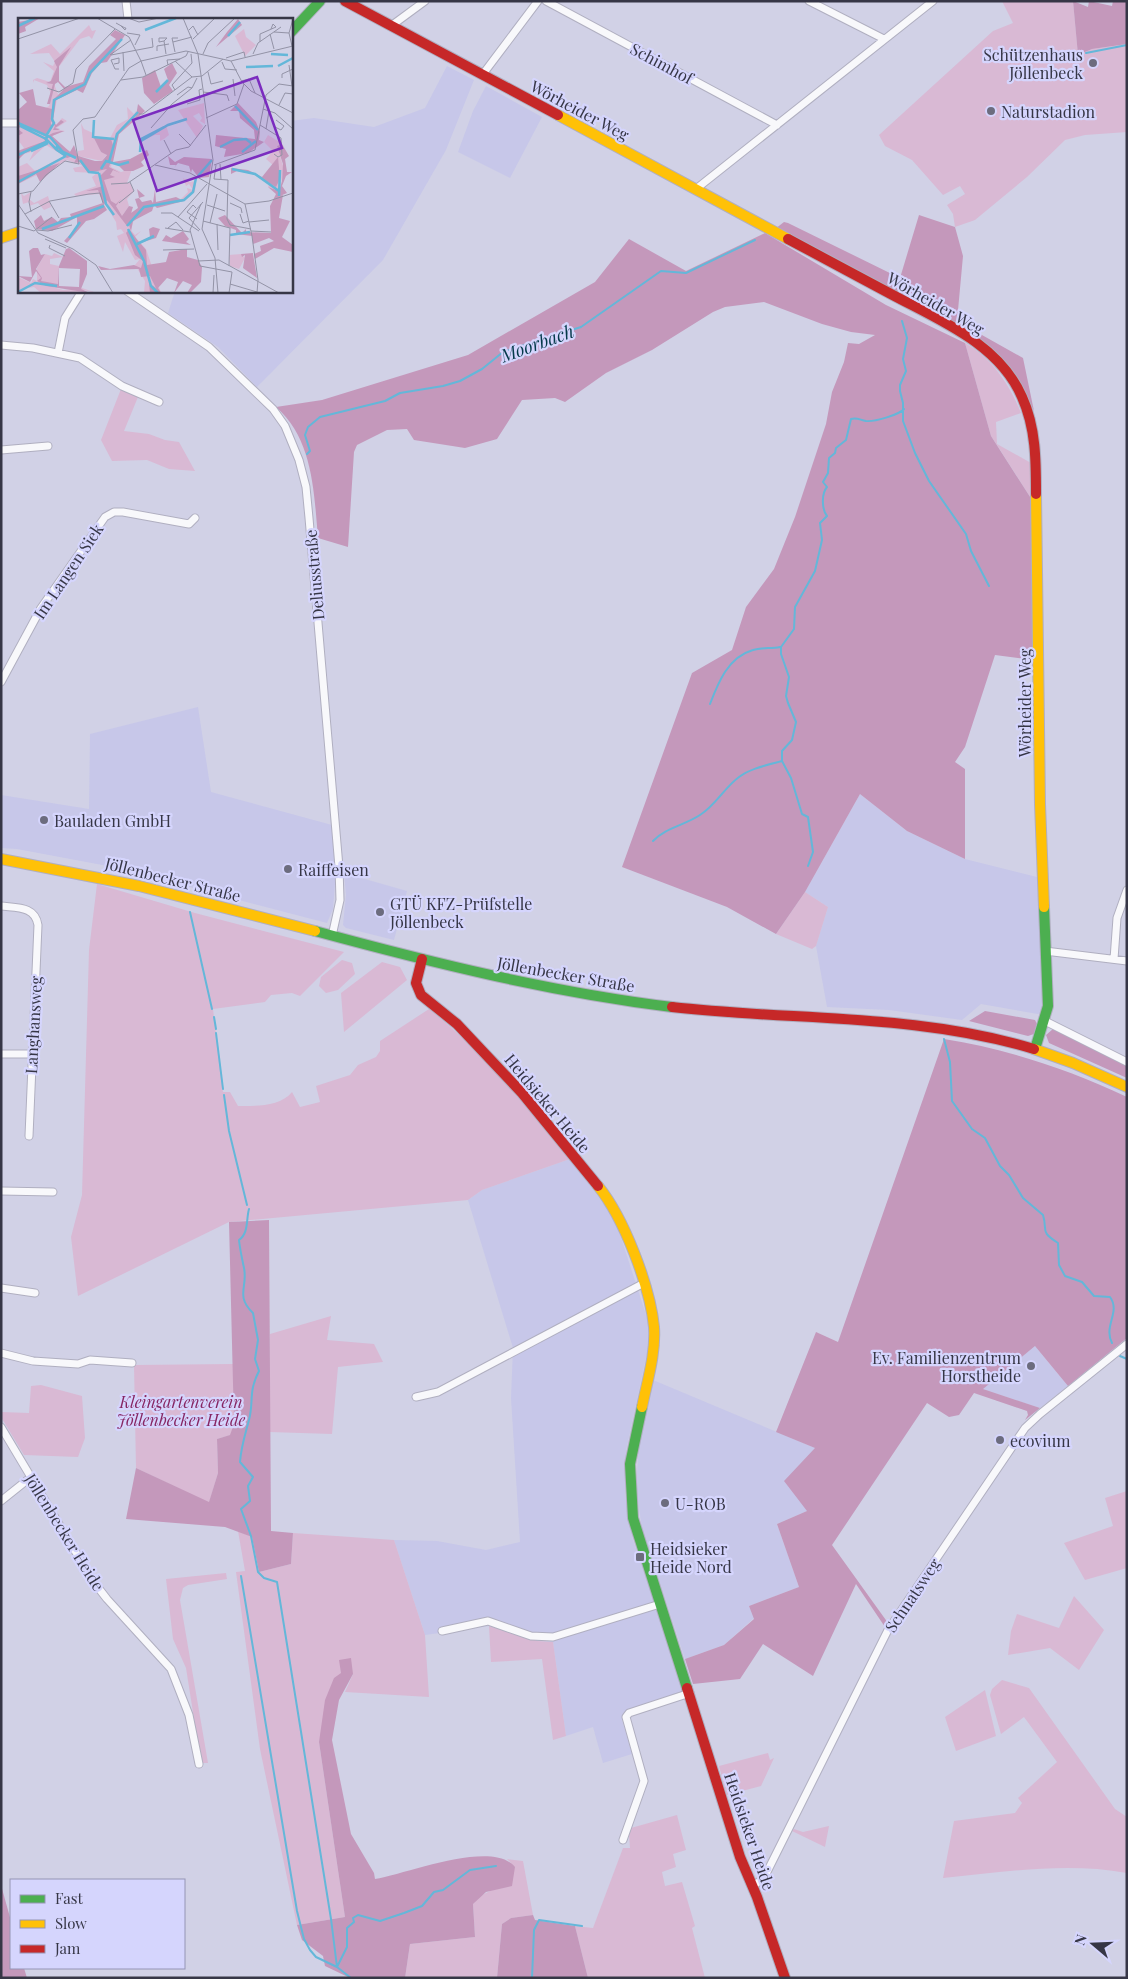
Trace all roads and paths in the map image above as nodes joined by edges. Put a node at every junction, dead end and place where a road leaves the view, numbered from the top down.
1 (126, 1) edge
2 (320, 1) edge
3 (345, 1) edge
4 (426, 1) edge
5 (538, 1) edge
6 (546, 1) edge
7 (809, 1) edge
8 (933, 1) edge
9 (128, 18) edge
10 (392, 26) junction
11 (292, 31) edge
12 (884, 39) junction
13 (483, 74) junction
14 (1, 123) edge
15 (18, 123) edge
16 (777, 125) junction
17 (696, 190) junction
18 (18, 232) edge
19 (1, 238) edge
20 (81, 292) edge
21 (128, 292) edge
22 (1, 345) edge
23 (58, 353) junction
24 (158, 402) dead end
25 (48, 446) dead end
26 (1, 450) edge
27 (195, 518) dead end
28 (1, 682) edge
29 (1, 859) edge
30 (1127, 890) edge
31 (1, 906) edge
32 (332, 936) junction
33 (1045, 951) junction
34 (422, 959) junction
35 (1114, 959) junction
36 (1127, 961) edge
37 (1045, 1020) junction
38 (1036, 1049) junction
39 (1, 1054) edge
40 (31, 1054) junction
41 (1127, 1062) edge
42 (1127, 1087) edge
43 (29, 1136) dead end
44 (1, 1190) edge
45 (53, 1192) dead end
46 (644, 1283) junction
47 (1, 1288) edge
48 (35, 1293) dead end
49 (1127, 1344) edge
50 (1, 1353) edge
51 (132, 1363) dead end
52 (416, 1397) dead end
53 (1, 1427) edge
54 (31, 1477) junction
55 (1, 1501) edge
56 (660, 1604) junction
57 (442, 1630) dead end
58 (690, 1693) junction
59 (199, 1764) dead end
60 (623, 1840) dead end
61 (753, 1886) junction
62 (785, 1978) edge

1 - 9 street
2 - 11 street
3 - 10 street, Wörheider Weg
4 - 10 street
5 - 13 street
6 - 16 street, Schimhof
7 - 12 street
8 - 12 street
10 - 13 street, Wörheider Weg
12 - 16 street
13 - 17 street, Wörheider Weg
14 - 15 street
16 - 17 street
17 - 33 street, Wörheider Weg
18 - 19 street
20 - 23 street
21 - 32 street, Deliusstraße
22 - 23 street
23 - 24 street
25 - 26 street
27 - 28 street, Im Langen Siek
29 - 32 street, Jöllenbecker Straße
30 - 35 street
31 - 40 street, Langhansweg
32 - 34 street, Jöllenbecker Straße
33 - 35 street
33 - 37 street, Wörheider Weg
34 - 38 street, Jöllenbecker Straße
34 - 46 street, Heidsieker Heide
35 - 36 street
37 - 38 street, Wörheider Weg
37 - 41 street
38 - 42 street, Jöllenbecker Straße
39 - 40 street
40 - 43 street, Langhansweg
44 - 45 street
46 - 52 street
46 - 56 street, Heidsieker Heide
47 - 48 street
49 - 61 street, Schnatsweg
50 - 51 street
53 - 54 street, Jöllenbecker Heide
54 - 55 street
54 - 59 street, Jöllenbecker Heide
56 - 57 street
56 - 58 street, Heidsieker Heide
58 - 60 street
58 - 61 street, Heidsieker Heide
61 - 62 street, Heidsieker Heide

